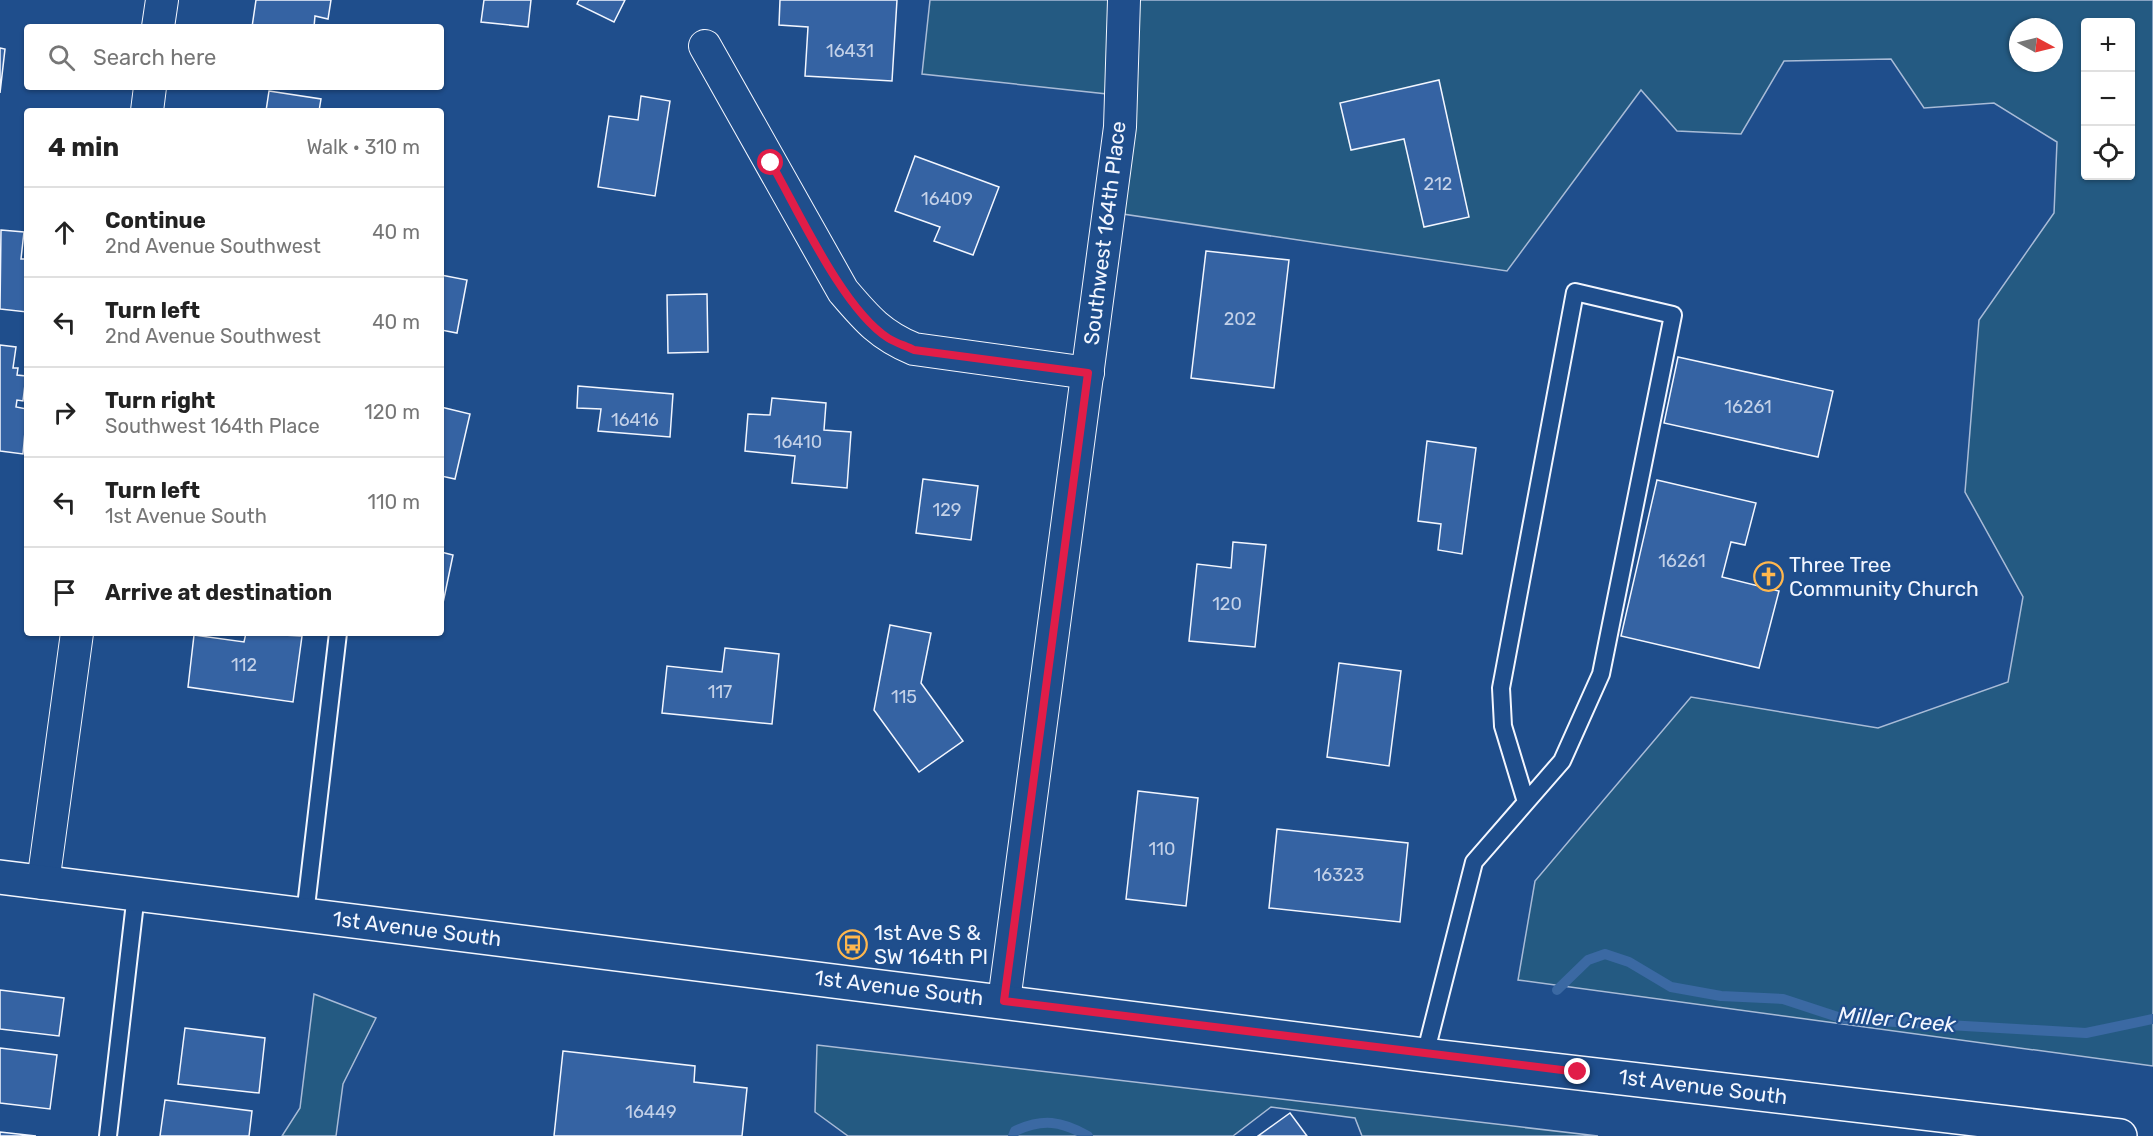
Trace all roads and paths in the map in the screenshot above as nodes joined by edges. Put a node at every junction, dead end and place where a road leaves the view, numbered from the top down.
1 (162, 0) edge
2 (1124, 0) edge
3 (158, 24) edge
4 (705, 46) dead end
5 (150, 90) edge
6 (147, 108) edge
7 (1088, 373) junction
8 (77, 636) edge
9 (338, 636) edge
10 (1526, 802) junction
11 (0, 877) edge
12 (43, 883) junction
13 (136, 894) junction
14 (305, 915) junction
15 (1004, 1001) junction
16 (1425, 1055) junction
17 (108, 1136) edge
18 (2120, 1136) edge

1 - 3 street
2 - 7 street, Southwest 164th Place
4 - 7 street
5 - 6 street
7 - 15 street, Southwest 164th Place
8 - 12 street
9 - 14 lane
10 - 10 lane
10 - 16 lane
11 - 12 main road, 1st Avenue South
12 - 13 main road, 1st Avenue South
13 - 14 main road, 1st Avenue South
13 - 17 lane
14 - 15 main road, 1st Avenue South
15 - 16 main road, 1st Avenue South
16 - 18 main road, 1st Avenue South

